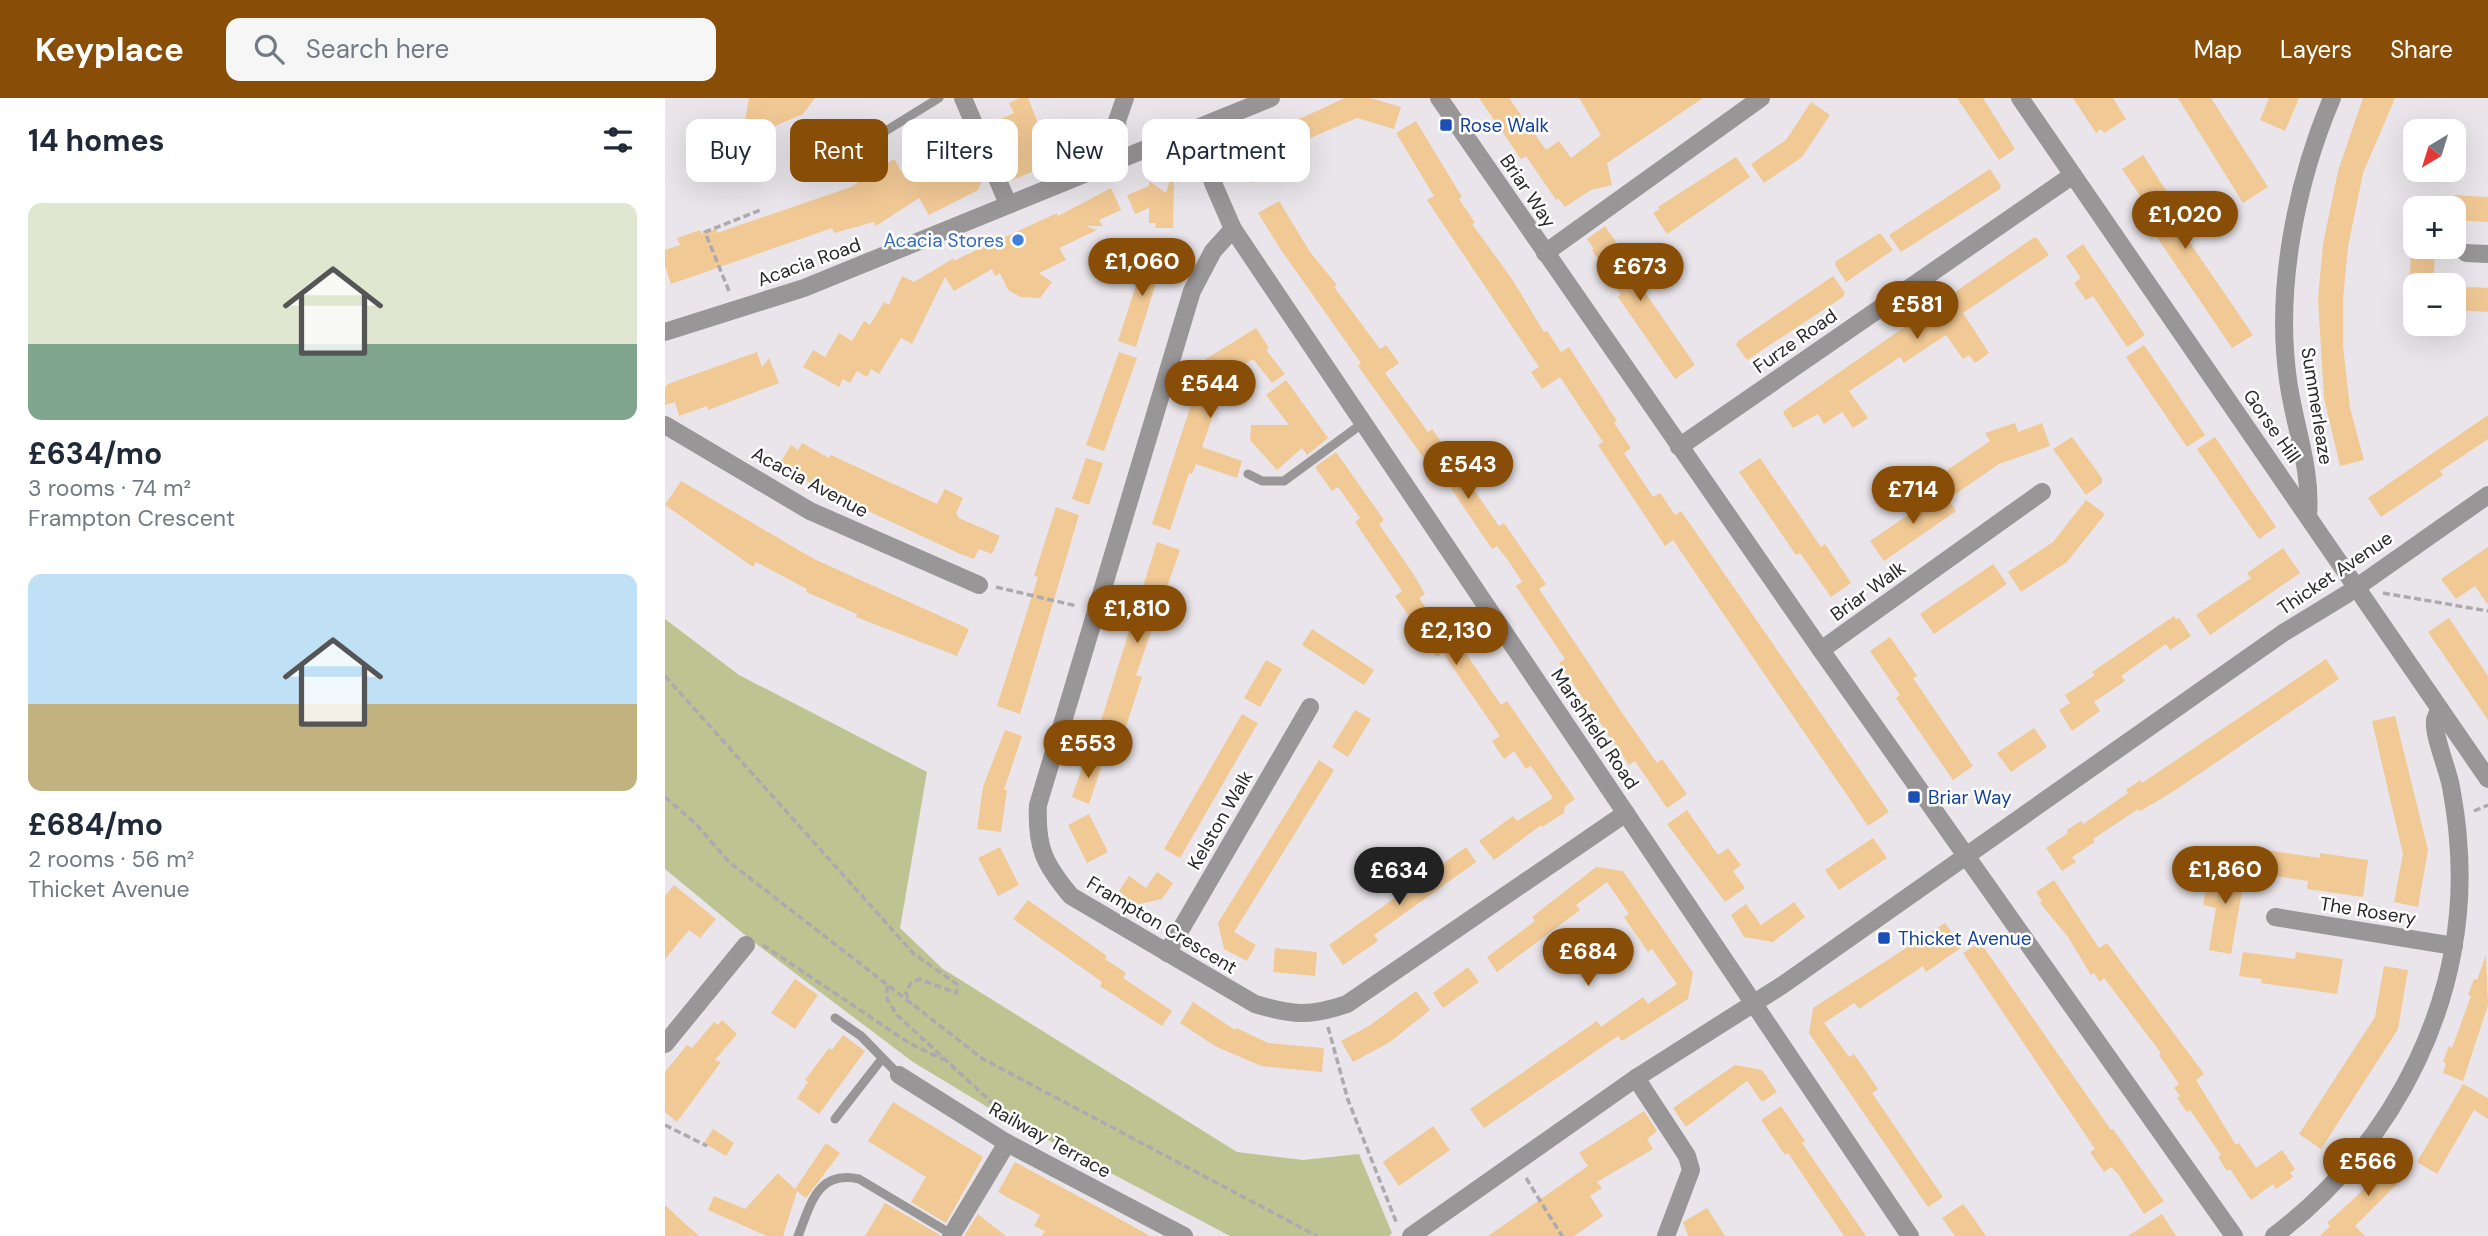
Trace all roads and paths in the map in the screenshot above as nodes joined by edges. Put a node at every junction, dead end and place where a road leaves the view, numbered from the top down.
1 (939, 98) edge
2 (963, 98) edge
3 (1125, 98) edge
4 (1271, 98) edge
5 (1439, 98) edge
6 (1761, 98) edge
7 (2020, 98) edge
8 (2332, 98) edge
9 (1118, 119) edge
10 (1224, 119) edge
11 (888, 130) edge
12 (2073, 175) junction
13 (1062, 182) edge
14 (1213, 182) edge
15 (1008, 204) junction
16 (763, 209) dead end
17 (1233, 229) junction
18 (1545, 253) junction
19 (2466, 253) dead end
20 (2488, 254) edge
21 (737, 309) junction
22 (665, 331) edge
23 (1363, 423) junction
24 (665, 425) edge
25 (1679, 447) junction
26 (1248, 474) dead end
27 (2042, 492) dead end
28 (2488, 495) edge
29 (2308, 516) junction
30 (979, 585) joint
31 (2356, 588) junction
32 (1096, 610) junction
33 (2488, 611) edge
34 (1821, 650) junction
35 (665, 676) edge
36 (1310, 707) dead end
37 (2439, 710) junction
38 (2488, 779) edge
39 (665, 797) edge
40 (1626, 813) junction
41 (1964, 856) junction
42 (2275, 917) dead end
43 (746, 945) joint
44 (2453, 946) junction
45 (1167, 953) junction
46 (887, 986) junction
47 (1753, 1003) junction
48 (912, 1006) junction
49 (1324, 1012) junction
50 (835, 1018) dead end
51 (665, 1044) edge
52 (881, 1060) junction
53 (944, 1060) junction
54 (899, 1075) joint
55 (1636, 1078) junction
56 (835, 1119) dead end
57 (665, 1125) edge
58 (1007, 1143) junction
59 (707, 1146) dead end
60 (1515, 1162) junction
61 (1404, 1231) edge
62 (798, 1236) edge
63 (953, 1236) edge
64 (1184, 1236) edge
65 (1317, 1236) edge
66 (1562, 1236) edge
67 (1666, 1236) edge
68 (1910, 1236) edge
69 (2234, 1236) edge
70 (2274, 1236) edge

1 - 11 lane
2 - 15 street
3 - 9 street
4 - 10 street, Acacia Road
5 - 18 street, Briar Way
6 - 18 street
7 - 12 street, Gorse Hill
8 - 29 street, Summerleaze
12 - 25 street, Furze Road
12 - 29 street, Gorse Hill
13 - 15 street, Acacia Road
14 - 17 street, Marshfield Road
15 - 21 street, Acacia Road
16 - 21 path
17 - 23 street, Marshfield Road
17 - 32 street, Frampton Crescent
18 - 25 street, Briar Way
19 - 20 street
21 - 22 street, Acacia Road
23 - 26 lane
23 - 40 street, Marshfield Road
24 - 30 street, Acacia Avenue
25 - 34 street, Briar Way
27 - 34 street, Briar Walk
28 - 31 street, Thicket Avenue
29 - 31 street, Gorse Hill
30 - 32 path
31 - 33 path
31 - 37 street, Gorse Hill
31 - 41 street, Thicket Avenue
32 - 45 street, Frampton Crescent
34 - 41 street, Briar Way
35 - 48 path
36 - 45 street, Kelston Walk
37 - 38 street, Gorse Hill
37 - 44 street
39 - 46 path
40 - 47 street, Marshfield Road
40 - 49 street, Frampton Crescent
41 - 47 street, Thicket Avenue
41 - 69 street, Briar Way
42 - 44 street, The Rosery
43 - 51 street
43 - 53 path
44 - 70 street
45 - 49 street, Frampton Crescent
46 - 48 path
46 - 53 path
47 - 55 street, Thicket Avenue
47 - 68 street, Marshfield Road
48 - 65 path
49 - 61 path
50 - 52 lane
52 - 54 lane
52 - 56 lane
53 - 58 path
54 - 58 street, Railway Terrace
55 - 60 street, Thicket Avenue
55 - 67 street
57 - 59 path
58 - 63 street
58 - 64 street, Railway Terrace
60 - 61 street, Thicket Avenue
60 - 66 path
62 - 63 lane

